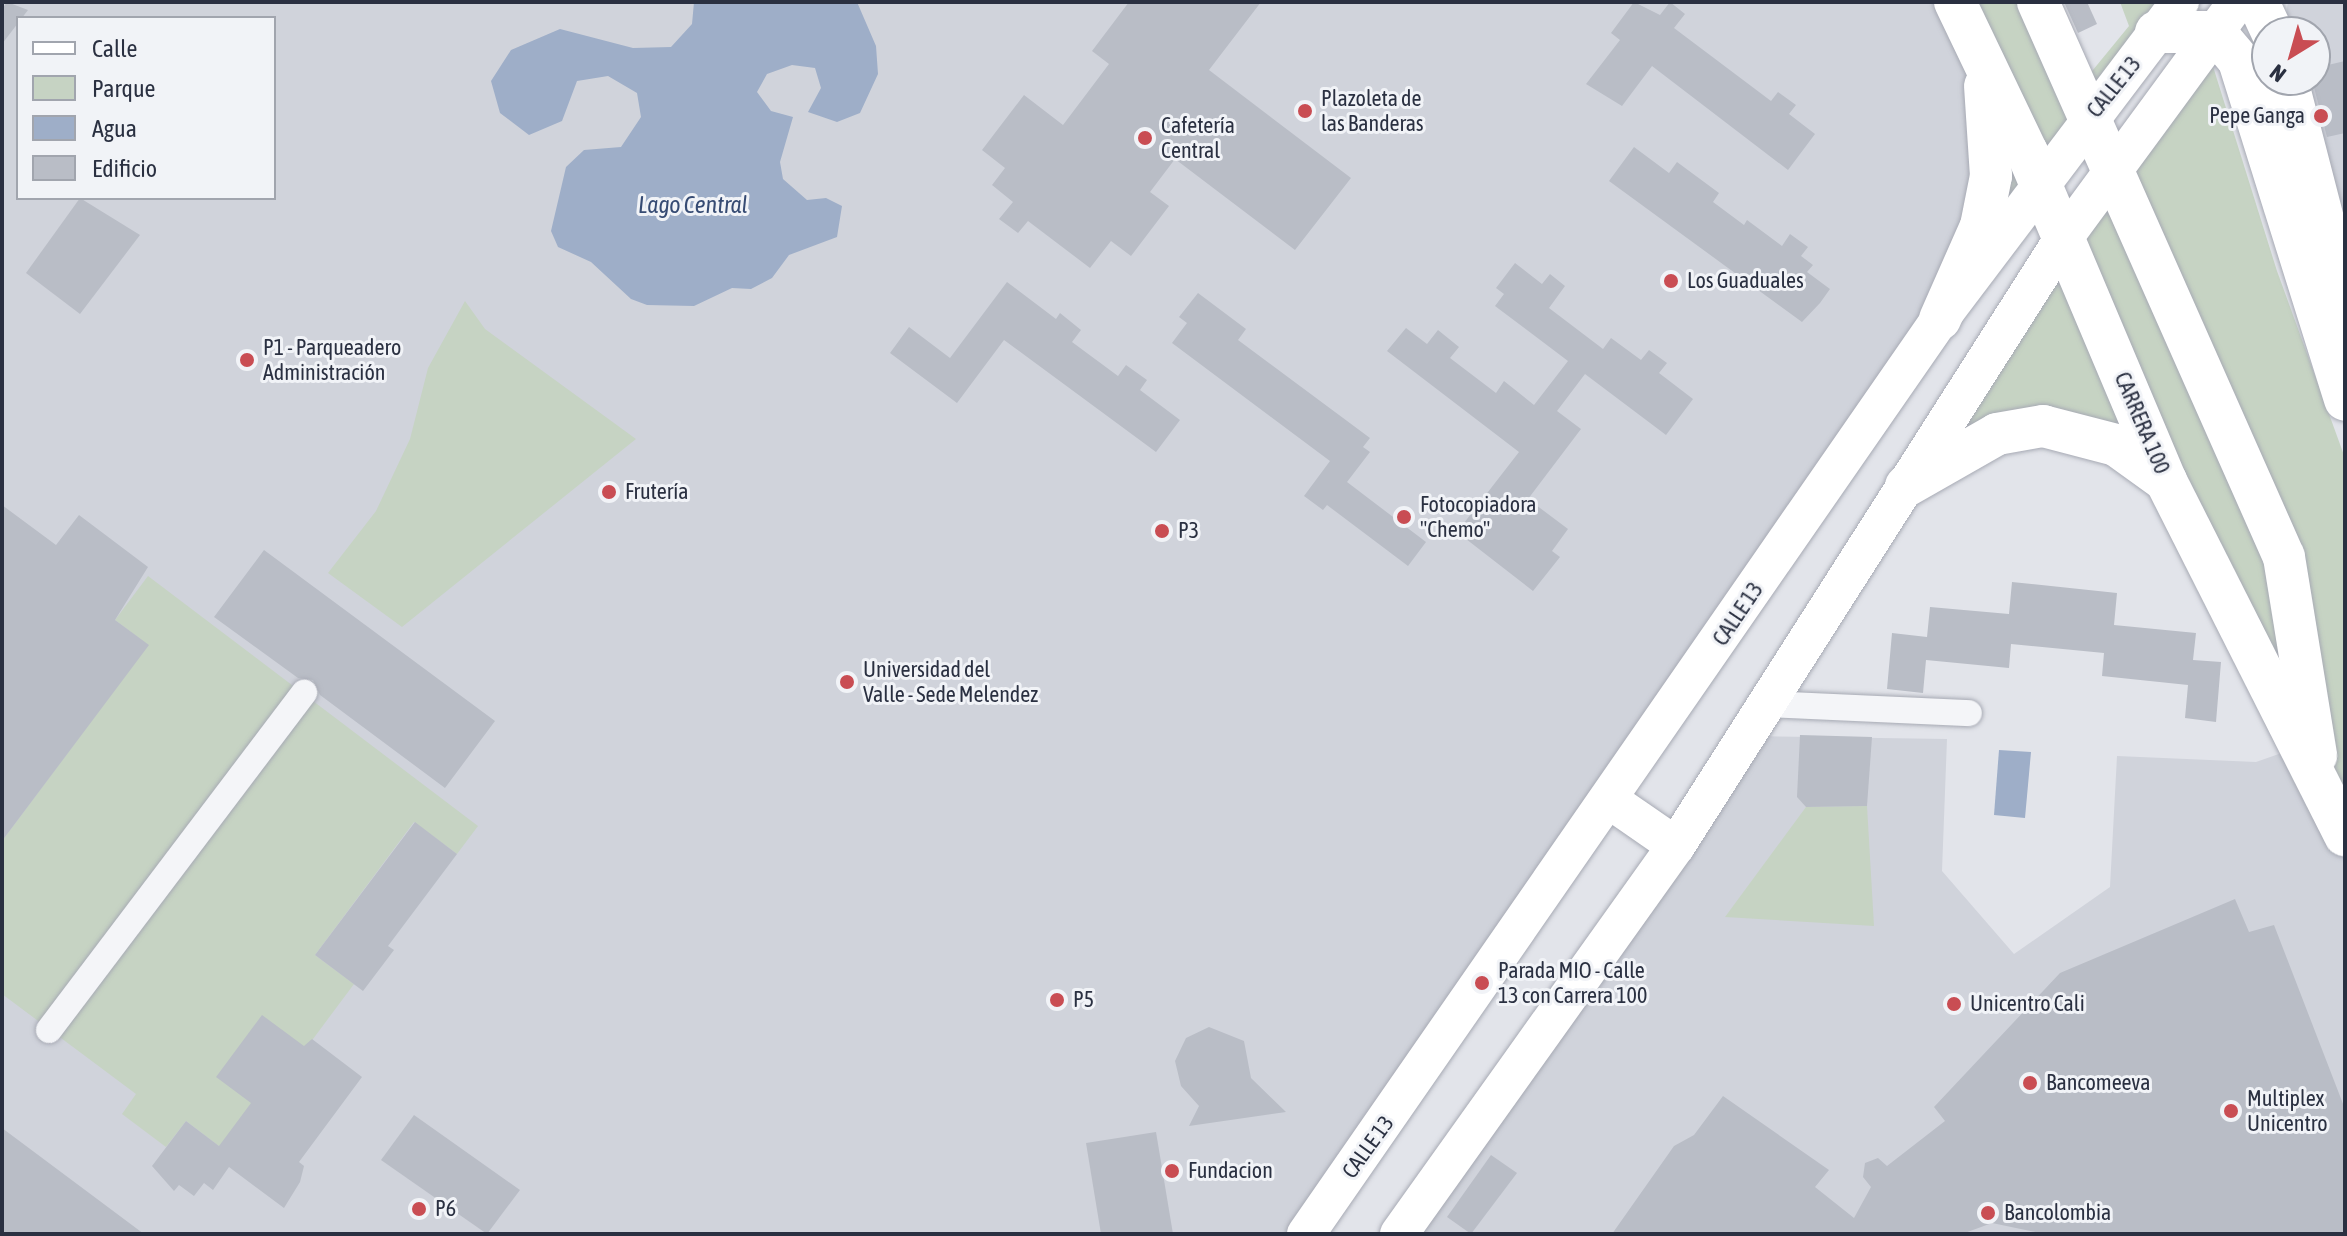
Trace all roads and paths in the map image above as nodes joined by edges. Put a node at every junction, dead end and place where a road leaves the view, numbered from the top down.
1 (2038, 2) edge
2 (1958, 8) edge
3 (2168, 17) edge
4 (2226, 17) edge
5 (2291, 96) edge
6 (2089, 117) junction
7 (2111, 171) junction
8 (2040, 182) junction
9 (2063, 239) junction
10 (2345, 304) edge
11 (1940, 319) junction
12 (2345, 400) edge
13 (2166, 481) junction
14 (1906, 486) junction
15 (304, 693) dead end
16 (1769, 704) junction
17 (1969, 713) dead end
18 (2321, 792) junction
19 (1611, 801) junction
20 (2345, 835) edge
21 (1676, 846) junction
22 (49, 1030) dead end
23 (1306, 1234) edge
24 (1399, 1234) edge

1 - 6 main road
2 - 8 main road, CARRERA 100
2 - 11 main road
3 - 4 main road
3 - 6 main road, CALLE 13
4 - 7 main road
4 - 12 main road
5 - 10 main road
6 - 7 main road
6 - 8 main road, CALLE 13
7 - 9 main road
7 - 18 main road
8 - 9 main road, CARRERA 100
8 - 11 main road, CALLE 13
9 - 13 main road, CARRERA 100
9 - 14 main road
11 - 19 main road, CALLE 13
13 - 14 main road
13 - 18 main road, CARRERA 100
14 - 16 main road
15 - 22 street
16 - 17 street
16 - 21 main road
18 - 20 main road, CARRERA 100
19 - 21 main road
19 - 23 main road, CALLE 13
21 - 24 main road

